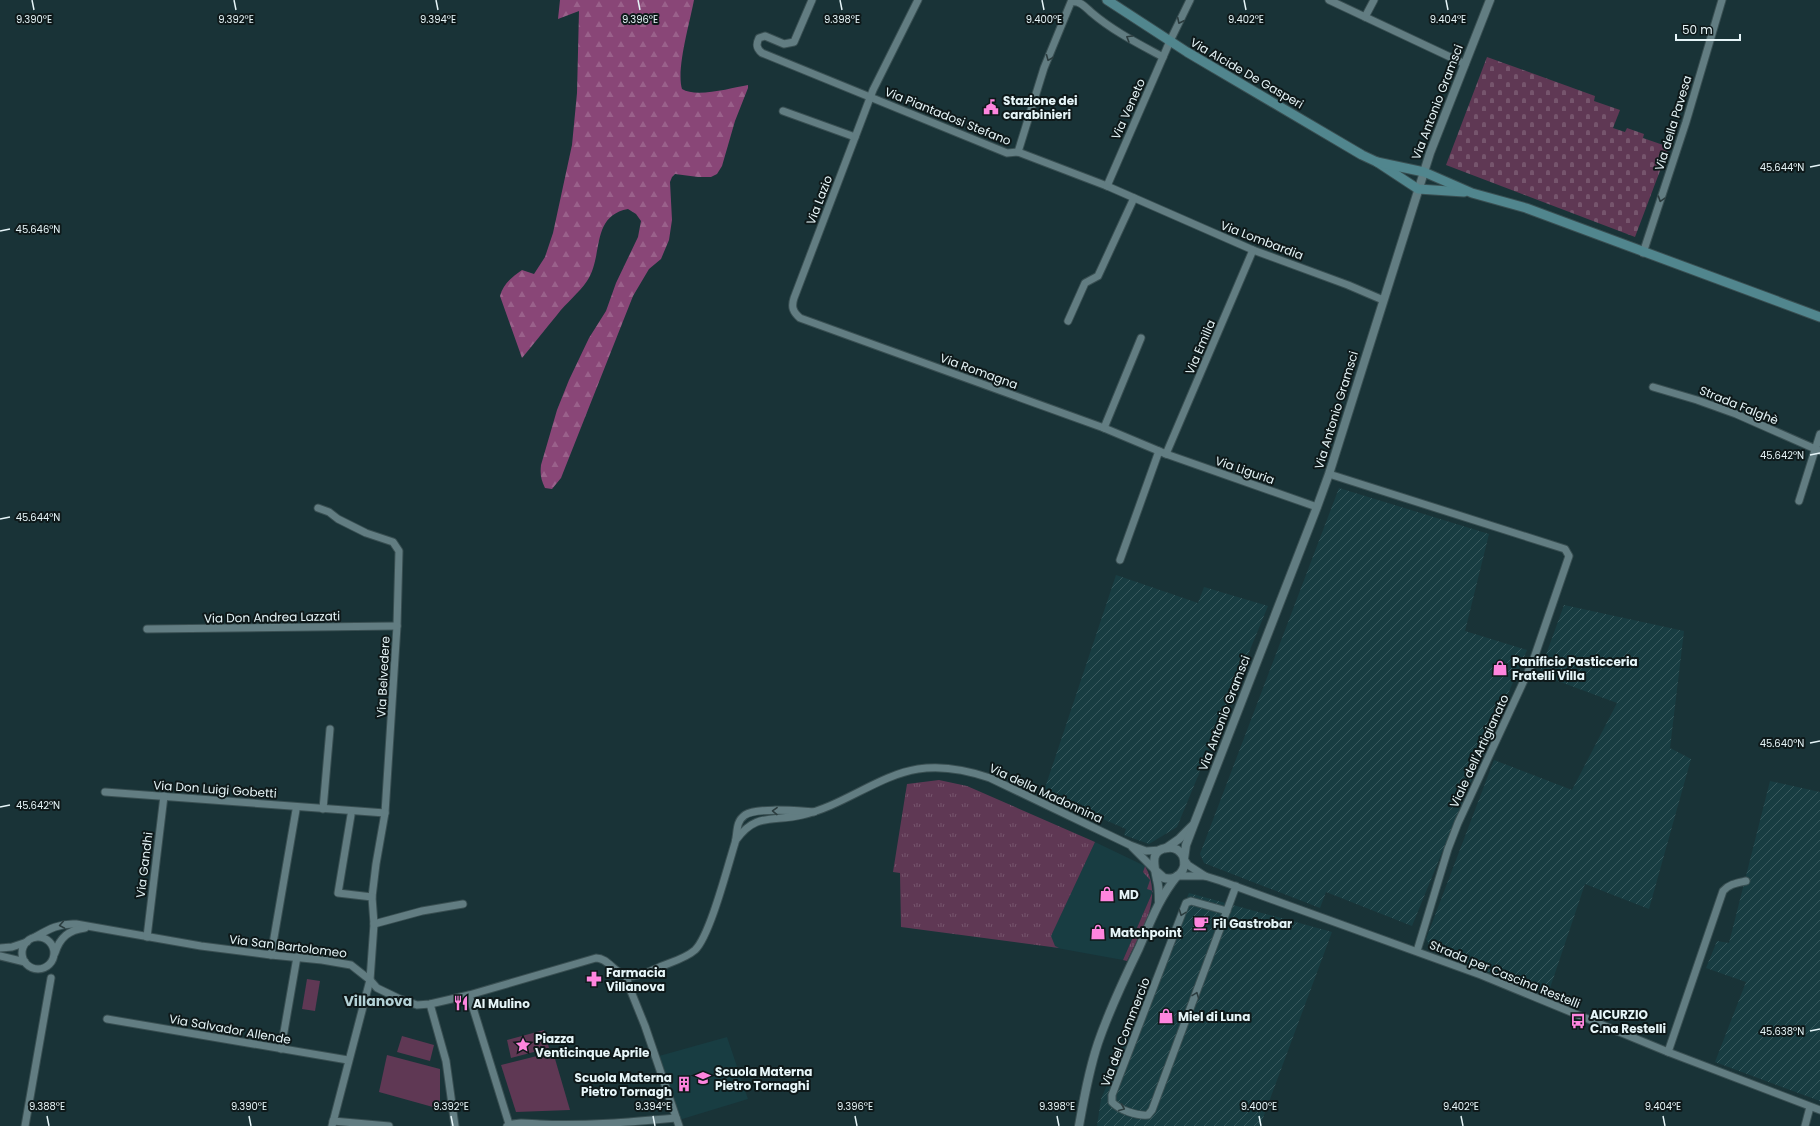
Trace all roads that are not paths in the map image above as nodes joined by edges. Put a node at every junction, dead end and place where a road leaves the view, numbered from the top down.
1 (812, 0) edge
2 (918, 0) edge
3 (1106, 0) edge
4 (1190, 0) edge
5 (1329, 0) edge
6 (1374, 0) edge
7 (1490, 0) edge
8 (1722, 0) edge
9 (1365, 17) junction
10 (1170, 41) junction
11 (1163, 57) junction
12 (1465, 64) junction
13 (870, 97) junction
14 (783, 111) dead end
15 (855, 137) junction
16 (1018, 152) junction
17 (1377, 162) junction
18 (1424, 172) junction
19 (1107, 186) junction
20 (1418, 189) junction
21 (1472, 193) junction
22 (1134, 198) junction
23 (1253, 250) junction
24 (1643, 253) junction
25 (1383, 300) junction
26 (794, 312) joint
27 (1820, 317) edge
28 (1068, 321) dead end
29 (1141, 338) dead end
30 (1653, 387) dead end
31 (1104, 428) junction
32 (1820, 434) edge
33 (1818, 450) edge
34 (1162, 452) junction
35 (1329, 474) junction
36 (1799, 501) dead end
37 (1317, 507) junction
38 (318, 508) dead end
39 (1120, 560) dead end
40 (397, 626) junction
41 (147, 629) dead end
42 (330, 729) dead end
43 (105, 792) dead end
44 (164, 796) junction
45 (323, 809) junction
46 (296, 810) dead end
47 (814, 812) junction
48 (385, 813) junction
49 (351, 815) dead end
50 (1194, 824) junction
51 (736, 840) junction
52 (1130, 845) junction
53 (1164, 849) junction
54 (1184, 859) junction
55 (1155, 870) junction
56 (1177, 876) junction
57 (1205, 876) junction
58 (1746, 881) dead end
59 (1236, 886) junction
60 (372, 897) junction
61 (1159, 903) junction
62 (463, 904) dead end
63 (1227, 911) junction
64 (374, 924) junction
65 (92, 927) junction
66 (35, 937) junction
67 (147, 937) junction
68 (27, 942) junction
69 (0, 948) edge
70 (1417, 951) junction
71 (271, 955) junction
72 (0, 956) edge
73 (54, 956) junction
74 (297, 957) junction
75 (25, 962) junction
76 (43, 969) junction
77 (627, 976) junction
78 (51, 978) junction
79 (370, 980) junction
80 (469, 995) junction
81 (430, 1004) junction
82 (108, 1019) dead end
83 (281, 1049) junction
84 (1668, 1052) junction
85 (348, 1060) junction
86 (1810, 1106) junction
87 (1820, 1110) edge
88 (676, 1118) junction
89 (332, 1123) edge
90 (508, 1125) edge
91 (524, 1125) edge
92 (614, 1125) edge
93 (26, 1126) edge
94 (388, 1126) edge
95 (455, 1126) edge
96 (679, 1126) edge
97 (1079, 1126) edge
98 (1806, 1126) edge

1 - 13 street, Via Piantadosi Stefano
2 - 13 street, Via Lazio
3 - 10 main road, Via Alcide De Gasperi
4 -> 10 street, Via Veneto
5 - 9 street
6 - 9 street
7 - 12 street, Via Antonio Gramsci
8 -> 24 street, Via della Pavesa
9 - 12 street
10 - 11 street, Via Veneto
10 - 17 main road, Via Alcide De Gasperi
11 -> 16 street
11 - 19 street, Via Veneto
12 - 18 street, Via Antonio Gramsci
13 - 15 street, Via Lazio
13 - 16 street, Via Piantadosi Stefano
14 - 15 street
15 - 26 street, Via Lazio
16 - 19 street, Via Piantadosi Stefano
17 - 18 main road, Via Alcide De Gasperi
17 - 20 main road, Via Alcide De Gasperi
18 - 20 street, Via Antonio Gramsci
18 - 21 main road, Via Alcide De Gasperi
19 - 22 street, Via Lombardia
20 - 21 main road
20 - 25 street, Via Antonio Gramsci
21 - 24 main road
22 - 23 street, Via Lombardia
22 - 28 street
23 - 25 street, Via Lombardia
23 - 34 street, Via Emilia
24 - 27 main road
25 - 35 street, Via Antonio Gramsci
26 - 31 street, Via Romagna
29 - 31 street
30 - 33 street, Strada Falghè
31 - 34 street, Via Romagna
32 - 33 street
33 - 36 street
34 - 37 street, Via Liguria
34 - 39 street
35 - 37 street, Via Antonio Gramsci
35 - 70 street, Viale dell'Artigianato
37 - 50 street, Via Antonio Gramsci
38 - 40 street, Via Belvedere
40 - 41 street, Via Don Andrea Lazzati
40 - 48 street, Via Belvedere
42 - 45 street
43 - 44 street, Via Don Luigi Gobetti
44 - 45 street, Via Don Luigi Gobetti
44 - 67 street, Via Gandhi
45 - 48 street, Via Don Luigi Gobetti
46 - 71 street
47 - 51 street, Via della Madonnina
47 -> 51 street, Via della Madonnina
47 - 52 street, Via della Madonnina
48 - 60 street, Via Belvedere
49 - 60 street
50 - 53 street, Via Antonio Gramsci
50 - 54 street, Via Antonio Gramsci
51 - 77 street, Via della Madonnina
52 - 53 street, Via della Madonnina
52 - 55 street, Via della Madonnina
53 - 54 street
53 - 55 street
54 - 56 street
54 - 57 street
55 - 56 street
55 - 61 street
56 - 57 street
56 - 61 street
57 - 59 street
58 - 84 street
59 - 63 street, Via del Commercio
59 - 70 street, Strada per Cascina Restelli
60 - 64 street, Via Belvedere
61 - 97 street
62 - 64 street
63 -> 63 street, Via del Commercio
64 - 79 street, Via Belvedere
65 -> 66 street, Via San Bartolomeo
65 - 67 street, Via San Bartolomeo
65 - 73 street, Via San Bartolomeo
66 - 68 street, Via San Bartolomeo
66 - 73 street
67 - 71 street, Via San Bartolomeo
68 - 69 street, Via San Bartolomeo
68 - 75 street
70 - 84 street, Strada per Cascina Restelli
71 - 74 street, Via San Bartolomeo
72 - 75 street
73 - 76 street, Via San Bartolomeo
73 - 78 street
74 - 79 street, Via San Bartolomeo
74 - 83 street
75 - 76 street
76 - 78 street
77 - 80 street, Via San Bartolomeo
77 - 88 street
78 - 93 street
79 - 81 street, Via San Bartolomeo
79 - 85 street, Via Belvedere
80 - 81 street, Via San Bartolomeo
80 - 90 street
81 - 95 street
82 - 83 street, Via Salvador Allende
83 - 85 street, Via Salvador Allende
84 - 86 street, Strada per Cascina Restelli
85 - 89 street, Via Belvedere
86 - 87 street, Strada per Cascina Restelli
86 - 98 street
88 - 92 street
88 - 96 street
89 - 94 street
90 - 91 street
91 - 92 street

